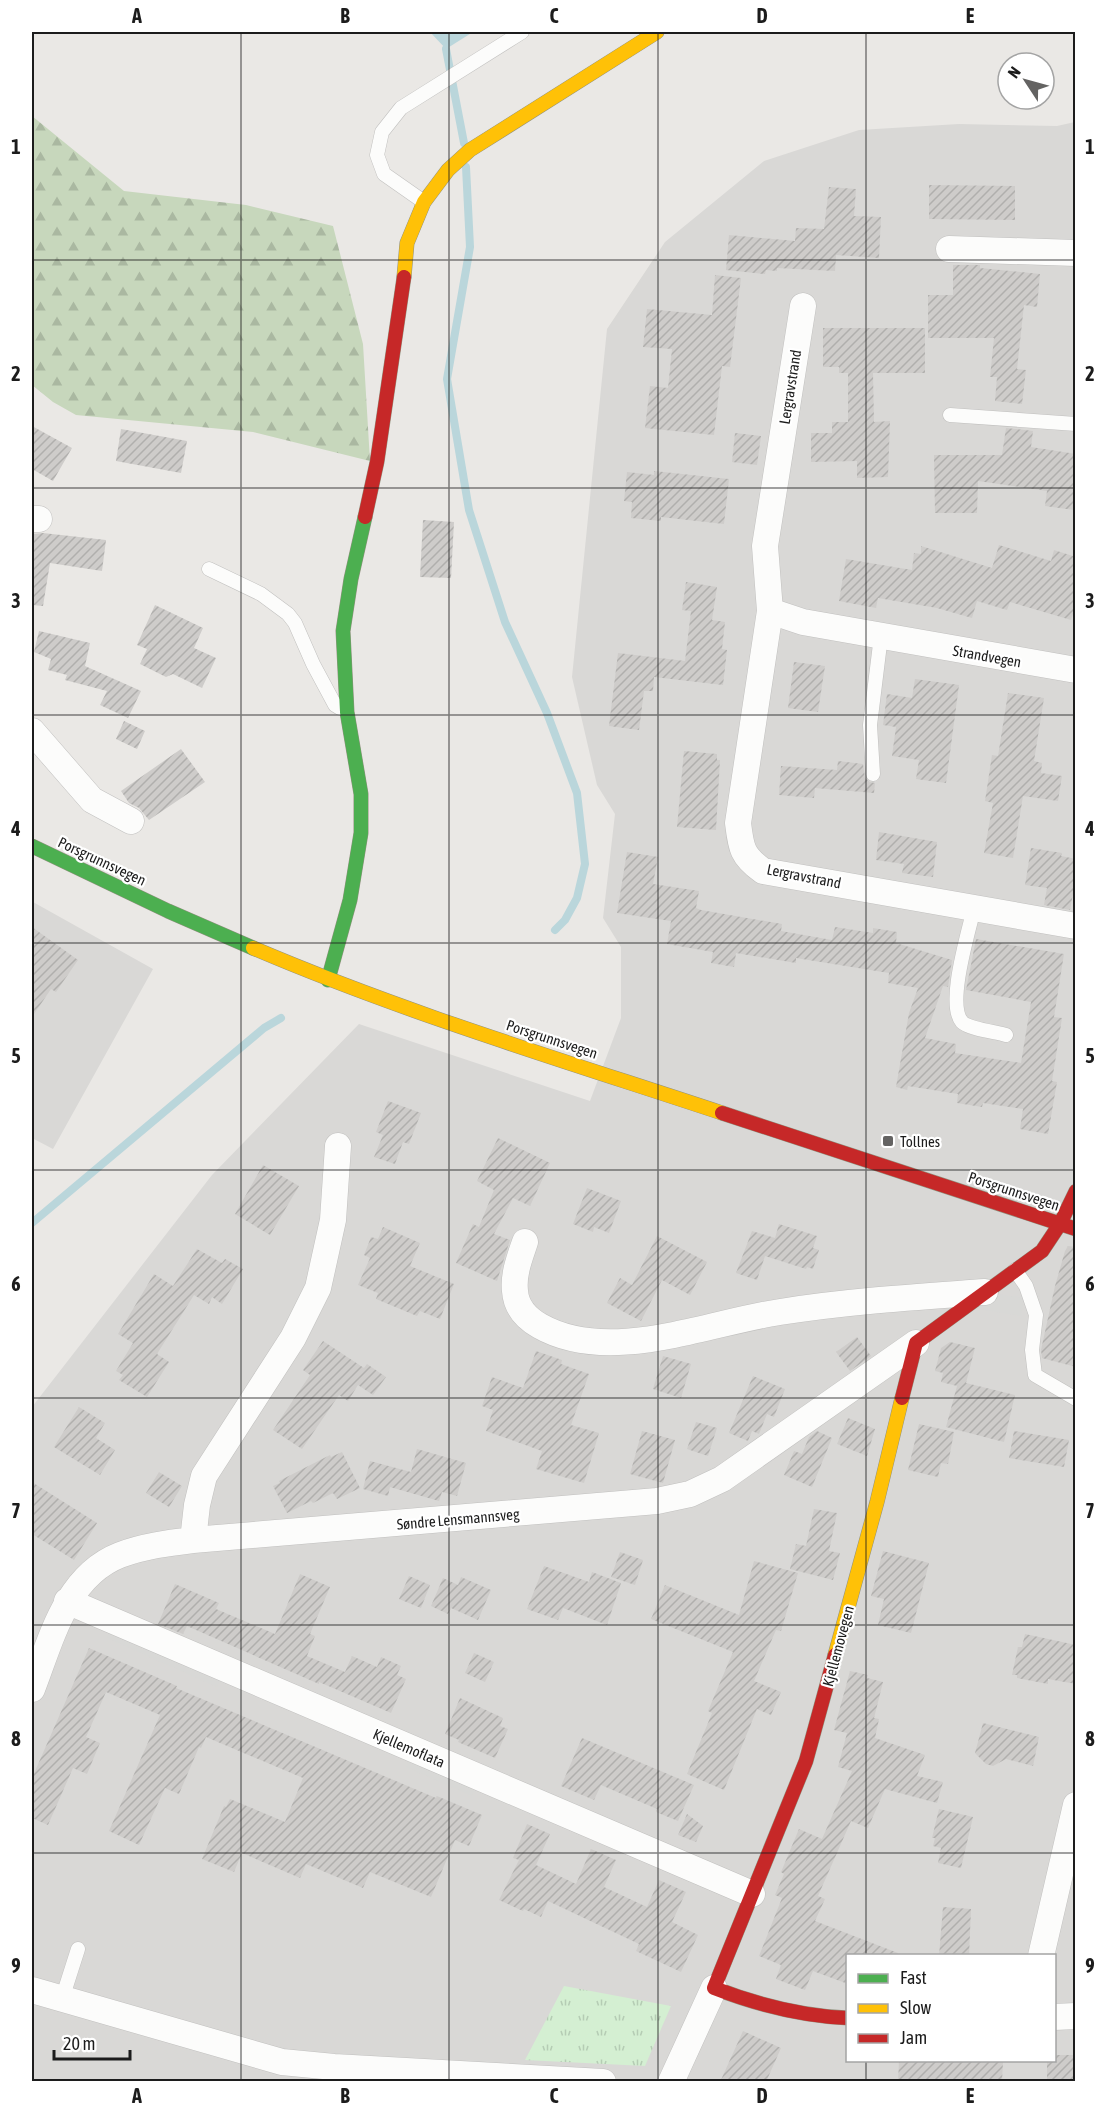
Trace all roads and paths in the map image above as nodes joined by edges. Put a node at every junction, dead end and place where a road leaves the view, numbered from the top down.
1 (522, 32) edge
2 (657, 32) edge
3 (424, 202) junction
4 (949, 249) dead end
5 (1076, 253) edge
6 (804, 306) dead end
7 (950, 415) dead end
8 (1076, 424) edge
9 (209, 569) dead end
10 (770, 611) junction
11 (890, 638) junction
12 (1076, 670) edge
13 (347, 712) junction
14 (32, 731) edge
15 (873, 774) dead end
16 (131, 821) dead end
17 (32, 846) edge
18 (974, 908) junction
19 (1076, 926) edge
20 (328, 980) junction
21 (1006, 1035) dead end
22 (338, 1146) dead end
23 (1076, 1191) edge
24 (1060, 1224) junction
25 (1076, 1229) edge
26 (525, 1242) dead end
27 (1015, 1270) junction
28 (985, 1292) junction
29 (916, 1343) junction
30 (1076, 1399) edge
31 (193, 1540) junction
32 (67, 1601) junction
33 (32, 1689) edge
34 (1076, 1805) edge
35 (752, 1894) junction
36 (78, 1949) dead end
37 (1041, 1954) edge
38 (714, 1988) junction
39 (32, 1990) edge
40 (62, 1999) junction
41 (1076, 2016) edge
42 (1056, 2017) edge
43 (846, 2018) edge
44 (603, 2082) edge
45 (671, 2082) edge

1 - 3 lane
2 - 3 main road
3 - 13 main road
4 - 5 street
6 - 10 street, Lergravstrand
7 - 8 lane
9 - 13 lane
10 - 11 street
10 - 18 street, Lergravstrand
11 - 12 street, Strandvegen
11 - 15 lane
13 - 20 main road
14 - 16 street
17 - 20 main road, Porsgrunnsvegen
18 - 19 street, Lergravstrand
18 - 21 lane
20 - 24 main road, Porsgrunnsvegen
22 - 31 street
23 - 24 main road
24 - 25 main road, Porsgrunnsvegen
24 - 27 main road
26 - 28 street
27 - 28 main road
27 - 30 lane
28 - 29 main road
29 - 31 street, Søndre Lensmannsveg
29 - 35 main road, Kjellemovegen
31 - 32 street, Søndre Lensmannsveg
32 - 33 street, Søndre Lensmannsveg
32 - 35 street, Kjellemoflata
34 - 37 street
35 - 38 main road, Kjellemovegen
36 - 40 lane
38 - 43 main road
38 - 45 street
39 - 40 street
40 - 44 street
41 - 42 street

